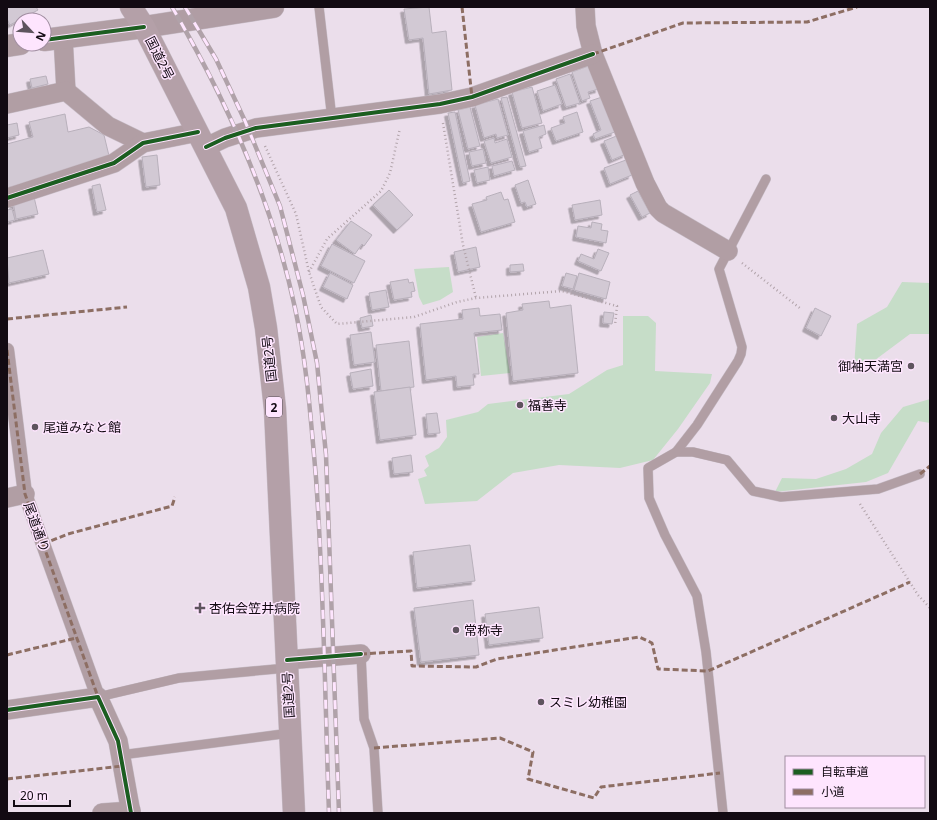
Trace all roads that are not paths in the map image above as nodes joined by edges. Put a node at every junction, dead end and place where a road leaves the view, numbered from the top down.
1 (131, 7) edge
2 (273, 7) edge
3 (319, 7) edge
4 (585, 7) edge
5 (236, 10) edge
6 (144, 27) junction
7 (53, 39) edge
8 (593, 54) junction
9 (66, 91) junction
10 (7, 104) edge
11 (332, 119) junction
12 (202, 140) junction
13 (143, 143) junction
14 (766, 179) dead end
15 (7, 198) edge
16 (728, 251) junction
17 (7, 350) edge
18 (676, 452) junction
19 (920, 474) dead end
20 (16, 496) edge
21 (361, 654) joint
22 (287, 664) junction
23 (98, 697) junction
24 (7, 710) edge
25 (290, 733) junction
26 (120, 755) junction
27 (131, 812) edge
28 (102, 813) edge
29 (294, 813) edge
30 (378, 813) edge
31 (723, 813) edge

1 - 6 highway, 国道2号 / 2
2 - 5 main road
3 - 11 lane
4 - 8 street
5 - 6 main road
6 - 7 street
6 - 12 highway, 国道2号 / 2
7 - 9 street
8 - 11 street
8 - 16 street
9 - 10 street
9 - 13 street
11 - 12 street
12 - 13 street
12 - 22 highway, 国道2号 / 2
13 - 15 street
14 - 16 lane
16 - 18 lane
17 - 20 street, 尾道通り
18 - 19 lane
18 - 31 lane
20 - 23 street, 尾道通り
21 - 22 street
21 - 30 lane
22 - 23 lane
22 - 25 highway, 国道2号 / 2
23 - 24 street
23 - 26 street
25 - 26 lane
25 - 29 highway, 国道2号 / 2
26 - 27 street
27 - 28 street

